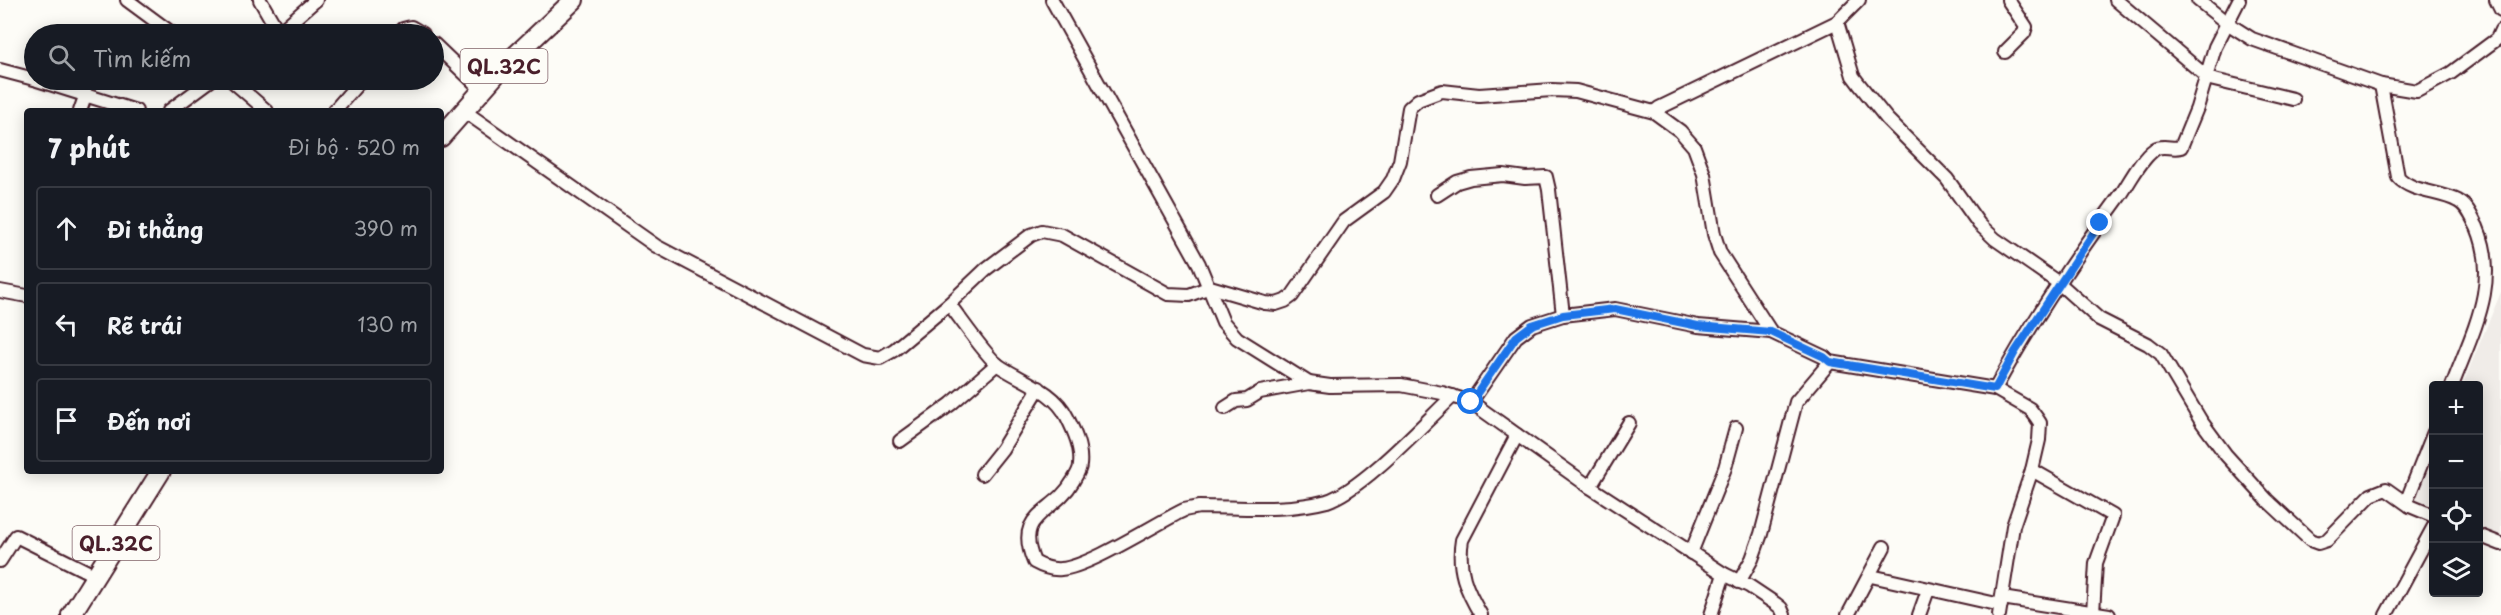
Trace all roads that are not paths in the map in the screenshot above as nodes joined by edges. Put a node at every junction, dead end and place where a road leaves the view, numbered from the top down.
1 (127, 0) edge
2 (260, 0) edge
3 (316, 0) edge
4 (574, 0) edge
5 (1052, 0) edge
6 (1859, 0) edge
7 (2008, 0) edge
8 (2116, 0) edge
9 (2198, 0) edge
10 (2240, 0) edge
11 (2496, 0) edge
12 (2501, 10) edge
13 (1837, 22) junction
14 (2227, 23) junction
15 (159, 24) edge
16 (273, 24) edge
17 (289, 24) edge
18 (2501, 30) edge
19 (2005, 52) dead end
20 (444, 53) edge
21 (0, 70) edge
22 (24, 76) edge
23 (2206, 77) junction
24 (2381, 85) junction
25 (73, 90) edge
26 (197, 90) edge
27 (243, 90) edge
28 (352, 90) edge
29 (483, 90) junction
30 (86, 94) junction
31 (2293, 99) dead end
32 (81, 108) edge
33 (127, 108) edge
34 (173, 108) edge
35 (264, 108) edge
36 (337, 108) edge
37 (464, 111) junction
38 (1654, 112) junction
39 (444, 134) edge
40 (1437, 195) dead end
41 (2060, 284) junction
42 (1210, 287) junction
43 (0, 291) edge
44 (24, 295) edge
45 (949, 304) junction
46 (1563, 315) junction
47 (1771, 332) junction
48 (1830, 362) junction
49 (997, 364) junction
50 (2453, 381) edge
51 (1309, 383) junction
52 (1039, 388) junction
53 (1995, 389) junction
54 (1453, 396) junction
55 (1471, 402) junction
56 (1225, 408) dead end
57 (1629, 423) dead end
58 (1736, 428) dead end
59 (1517, 435) junction
60 (2432, 435) edge
61 (900, 441) dead end
62 (2032, 471) junction
63 (159, 474) edge
64 (982, 474) dead end
65 (1590, 487) junction
66 (2410, 506) junction
67 (2429, 514) edge
68 (2429, 534) edge
69 (2483, 537) edge
70 (2501, 544) edge
71 (1884, 547) dead end
72 (1691, 553) junction
73 (0, 561) edge
74 (1724, 574) junction
75 (96, 576) junction
76 (1871, 576) junction
77 (1739, 582) junction
78 (1928, 590) junction
79 (2001, 606) edge
80 (2079, 613) edge
81 (2093, 613) junction
82 (71, 615) edge
83 (1481, 615) edge
84 (1711, 615) edge
85 (1784, 615) edge
86 (1848, 615) edge
87 (1919, 615) edge
88 (2109, 615) edge
89 (2386, 615) edge

1 - 15 street
2 - 16 street
3 - 17 street
4 - 29 highway, QL.32C
5 - 42 street
6 - 13 street
7 - 19 street
8 - 23 street
9 - 14 street
10 - 14 street
11 - 12 street
13 - 38 street
13 - 41 street
14 - 23 street
14 - 24 street
18 - 24 street
20 - 29 street
21 - 22 street
23 - 31 street
23 - 41 street
24 - 50 street
25 - 30 street
26 - 34 street
27 - 35 street
28 - 36 street
29 - 37 highway, QL.32C
30 - 32 street
30 - 33 street
37 - 39 highway, QL.32C
37 - 45 street
38 - 42 street
38 - 47 street
40 - 46 street
41 - 53 street
41 - 66 street
42 - 45 street
42 - 51 street
43 - 44 street
45 - 49 street
46 - 47 street
46 - 55 street
47 - 48 street
48 - 53 street
48 - 77 street
49 - 52 street
49 - 61 street
51 - 54 street
51 - 56 street
52 - 54 street
52 - 64 street
53 - 62 street
54 - 55 street
55 - 59 street
57 - 65 street
58 - 72 street
59 - 65 street
59 - 83 street
60 - 66 street
62 - 79 street
62 - 81 street
63 - 75 highway, QL.32C
65 - 72 street
66 - 67 street
68 - 89 street
69 - 70 street
71 - 76 street
72 - 74 street
73 - 75 street
74 - 77 street
74 - 84 street
75 - 82 highway, QL.32C
76 - 78 street
76 - 86 street
77 - 85 street
78 - 79 street
78 - 87 street
79 - 80 street
80 - 81 street
81 - 88 street

